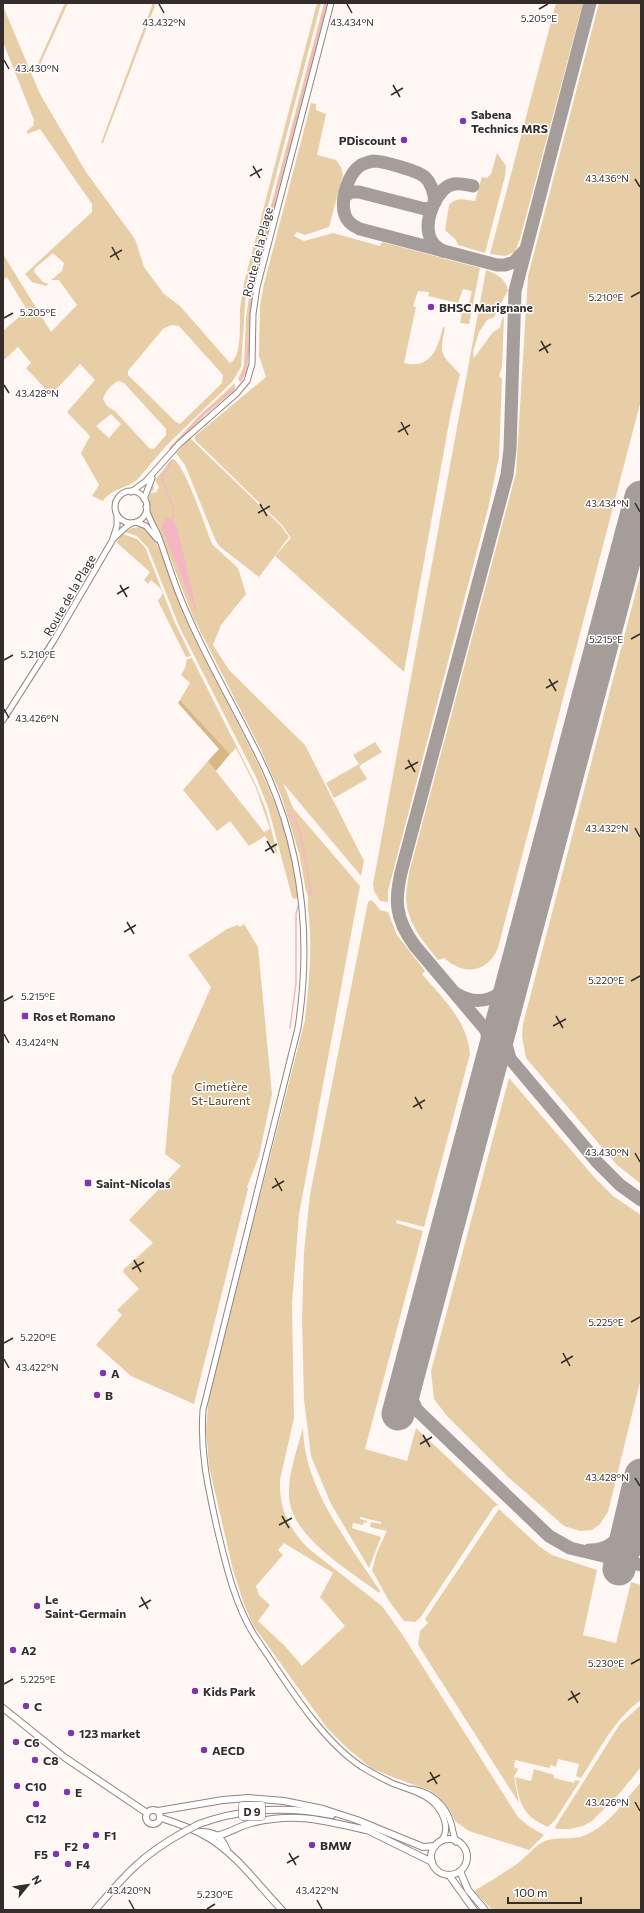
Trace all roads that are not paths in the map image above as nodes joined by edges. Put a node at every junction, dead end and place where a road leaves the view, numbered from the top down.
1 (331, 3) edge
2 (154, 473) junction
3 (131, 492) junction
4 (144, 499) junction
5 (146, 507) junction
6 (118, 516) junction
7 (134, 522) junction
8 (112, 540) junction
9 (162, 546) junction
10 (3, 720) edge
11 (3, 1701) edge
12 (3, 1708) edge
13 (11, 1715) junction
14 (407, 1788) junction
15 (306, 1810) junction
16 (158, 1811) junction
17 (147, 1813) junction
18 (160, 1818) junction
19 (357, 1820) junction
20 (366, 1830) junction
21 (198, 1832) junction
22 (222, 1835) junction
23 (208, 1837) junction
24 (456, 1842) junction
25 (437, 1844) junction
26 (227, 1852) junction
27 (432, 1862) junction
28 (460, 1871) junction
29 (449, 1875) junction
30 (96, 1910) edge
31 (282, 1910) edge
32 (474, 1910) edge
33 (485, 1910) edge

1 - 2 street, Route de la Plage
2 - 3 street, Route de la Plage
2 - 4 street, Route de la Plage
3 - 4 street
3 - 6 street
4 - 5 street
5 - 7 street
5 - 9 street
6 - 7 street
6 - 8 street, Route de la Plage
7 - 8 street, Route de la Plage
7 - 9 street
8 - 10 street, Route de la Plage
9 - 14 street
11 - 13 main road
12 - 13 main road
13 - 17 main road
14 - 24 street
14 - 25 street
15 - 19 main road, D 9
15 - 20 main road, D 9
15 - 30 main road, D 9, bridge
16 - 17 main road
16 - 18 main road
16 - 19 main road
17 - 18 main road
18 - 21 main road
19 - 25 main road, D 9
20 - 22 main road
20 - 27 main road, D 9
21 - 22 main road
21 - 23 main road
22 - 23 main road
22 - 26 main road
23 - 26 main road
24 - 25 main road
24 - 28 main road
25 - 27 main road
26 - 31 main road
27 - 29 main road
28 - 29 main road
28 - 33 main road
29 - 32 main road

